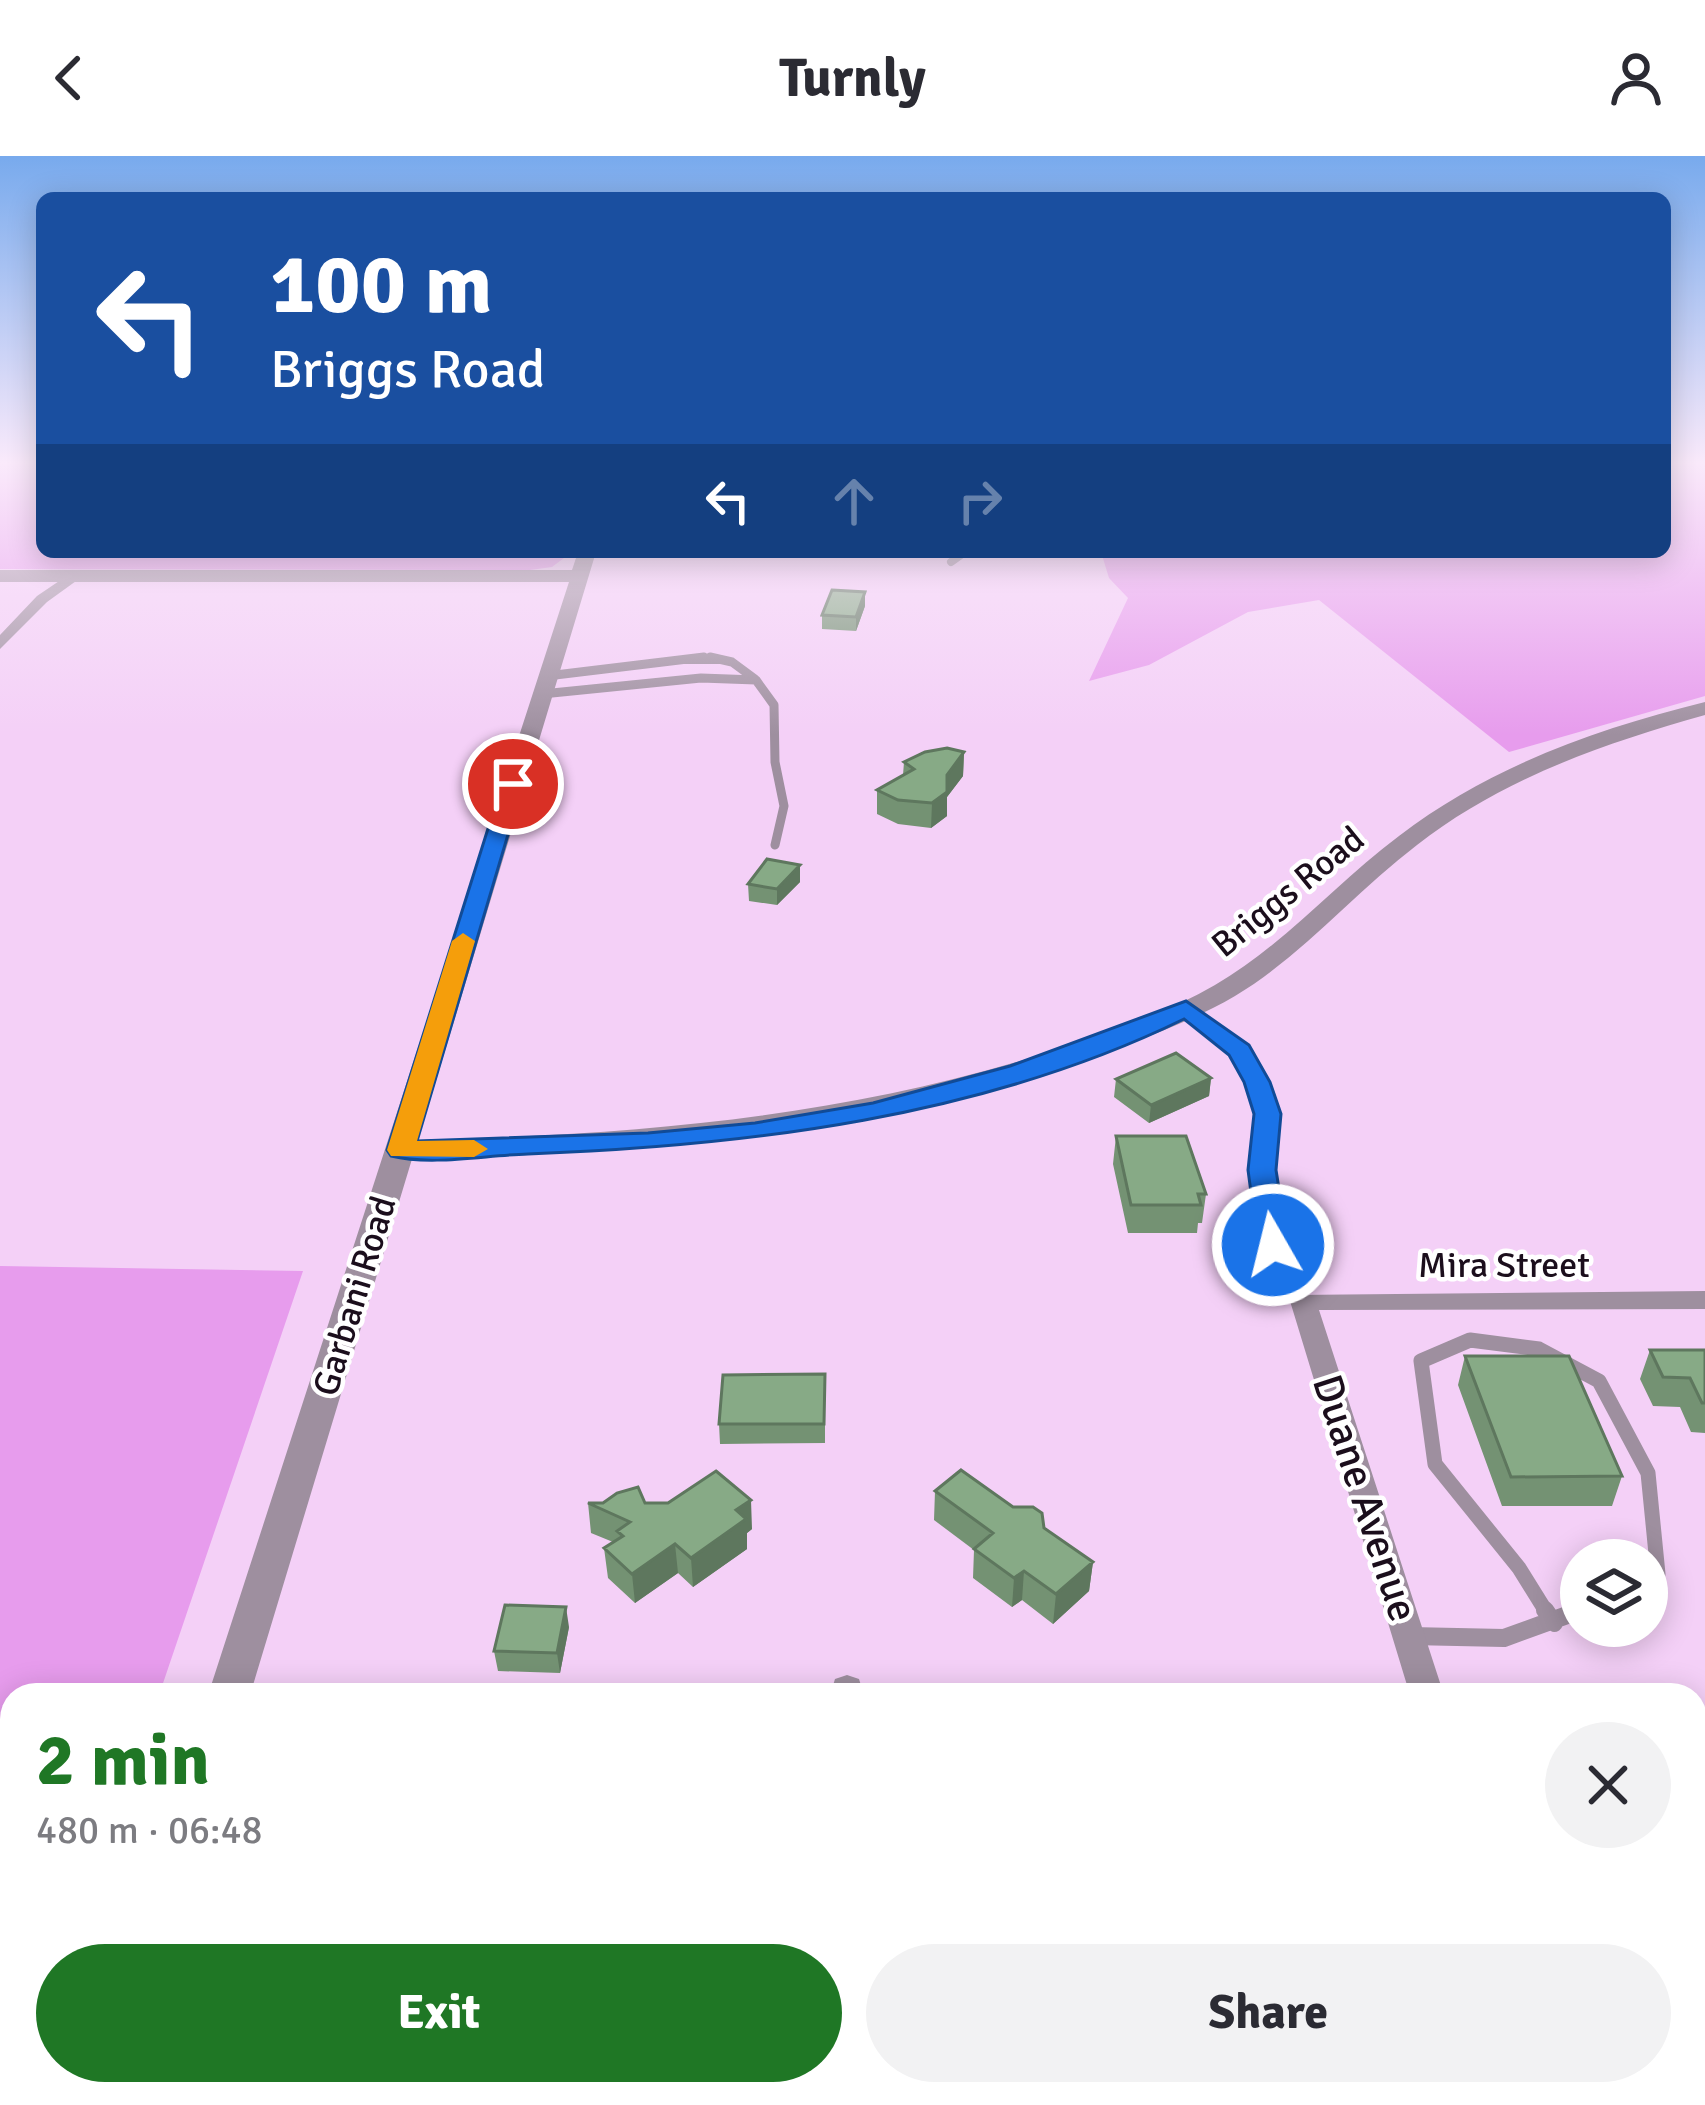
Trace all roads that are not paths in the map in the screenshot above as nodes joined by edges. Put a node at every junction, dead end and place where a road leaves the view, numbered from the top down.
1 (957, 558) edge
2 (951, 562) dead end
3 (583, 564) edge
4 (0, 576) edge
5 (76, 576) junction
6 (0, 644) edge
7 (756, 680) junction
8 (544, 685) junction
9 (1705, 708) edge
10 (775, 844) dead end
11 (1186, 1008) junction
12 (401, 1150) junction
13 (1705, 1300) edge
14 (1303, 1301) junction
15 (1655, 1539) edge
16 (1560, 1620) edge
17 (1555, 1623) junction
18 (1408, 1636) junction
19 (233, 1683) edge
20 (1423, 1683) edge

1 - 2 lane
3 - 5 street
3 - 8 street, Garbani Road
4 - 5 street
5 - 6 street
7 - 8 lane
7 - 8 lane
7 - 10 lane
8 - 12 street, Garbani Road
9 - 11 street, Briggs Road
11 - 12 street, Briggs Road
11 - 14 lane
12 - 19 street, Garbani Road
13 - 14 street, Mira Street
14 - 18 street, Duane Avenue
15 - 17 lane
16 - 17 lane
17 - 18 lane
18 - 20 street, Duane Avenue

